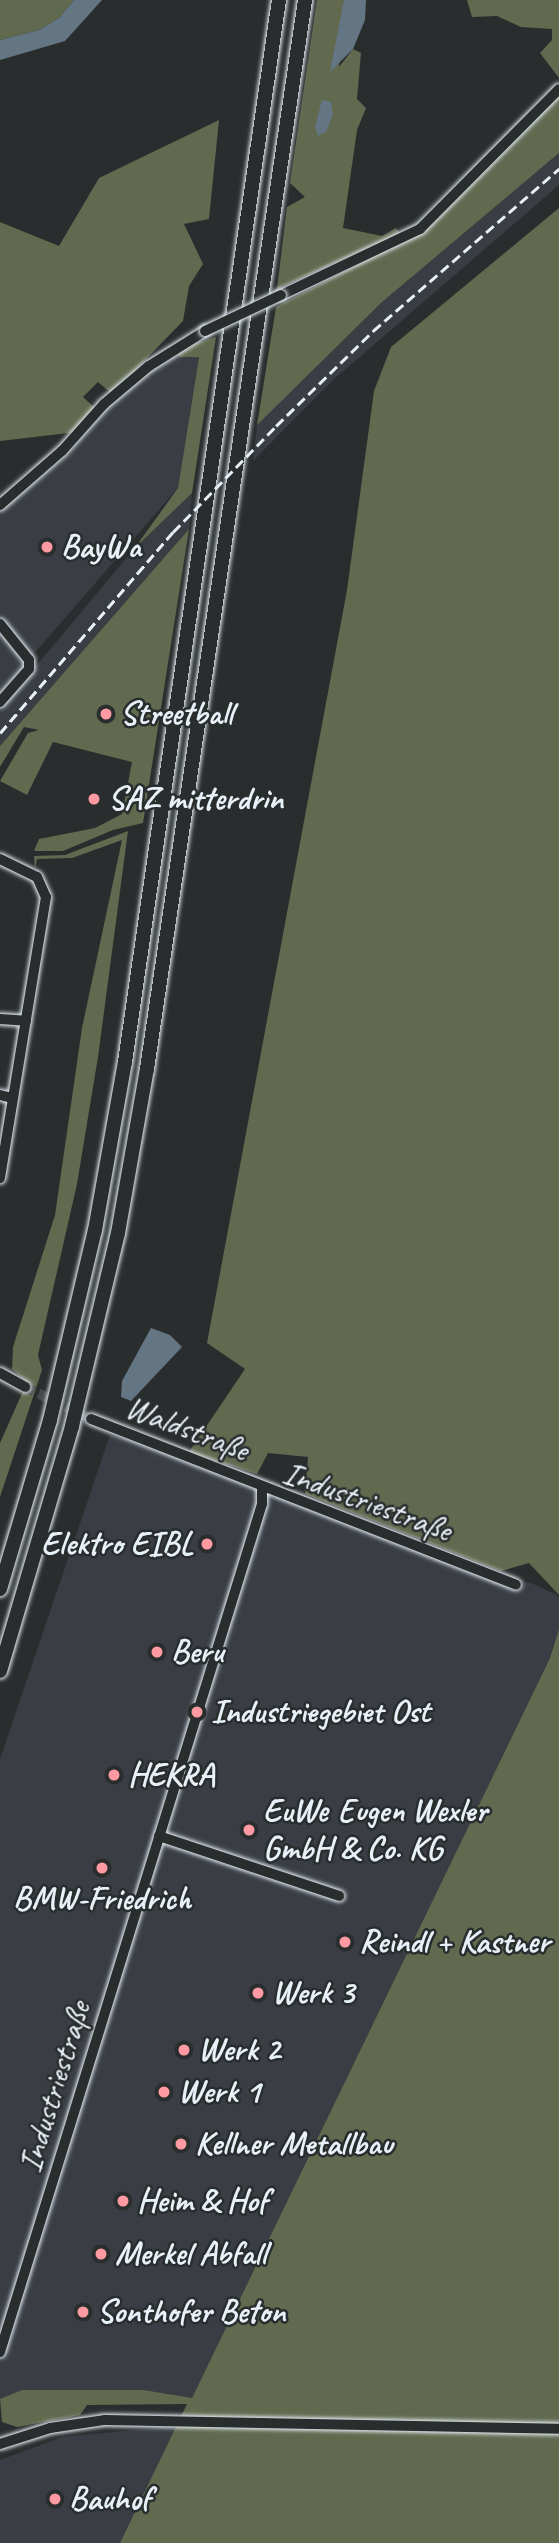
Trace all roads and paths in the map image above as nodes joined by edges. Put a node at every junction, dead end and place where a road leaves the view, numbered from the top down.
1 (279, 0) edge
2 (305, 0) edge
3 (559, 89) edge
4 (0, 505) edge
5 (0, 624) edge
6 (0, 702) edge
7 (0, 859) edge
8 (0, 1019) edge
9 (26, 1021) junction
10 (0, 1095) edge
11 (12, 1098) junction
12 (0, 1178) edge
13 (0, 1373) edge
14 (25, 1387) tunnel mouth
15 (91, 1419) tunnel mouth
16 (262, 1489) junction
17 (516, 1585) dead end
18 (0, 1589) edge
19 (0, 1671) edge
20 (159, 1836) junction
21 (339, 1896) dead end
22 (0, 2352) edge
23 (559, 2429) edge
24 (1, 2440) edge

1 - 18 highway
2 - 19 highway
3 - 4 street, bridge
5 - 6 street
7 - 9 street
8 - 9 street
9 - 11 street
10 - 11 street
11 - 12 street
13 - 14 street
15 - 16 street, Waldstraße
16 - 17 street, Industriestraße
16 - 20 street, Industriestraße
20 - 21 street
20 - 22 street, Industriestraße
23 - 24 street

